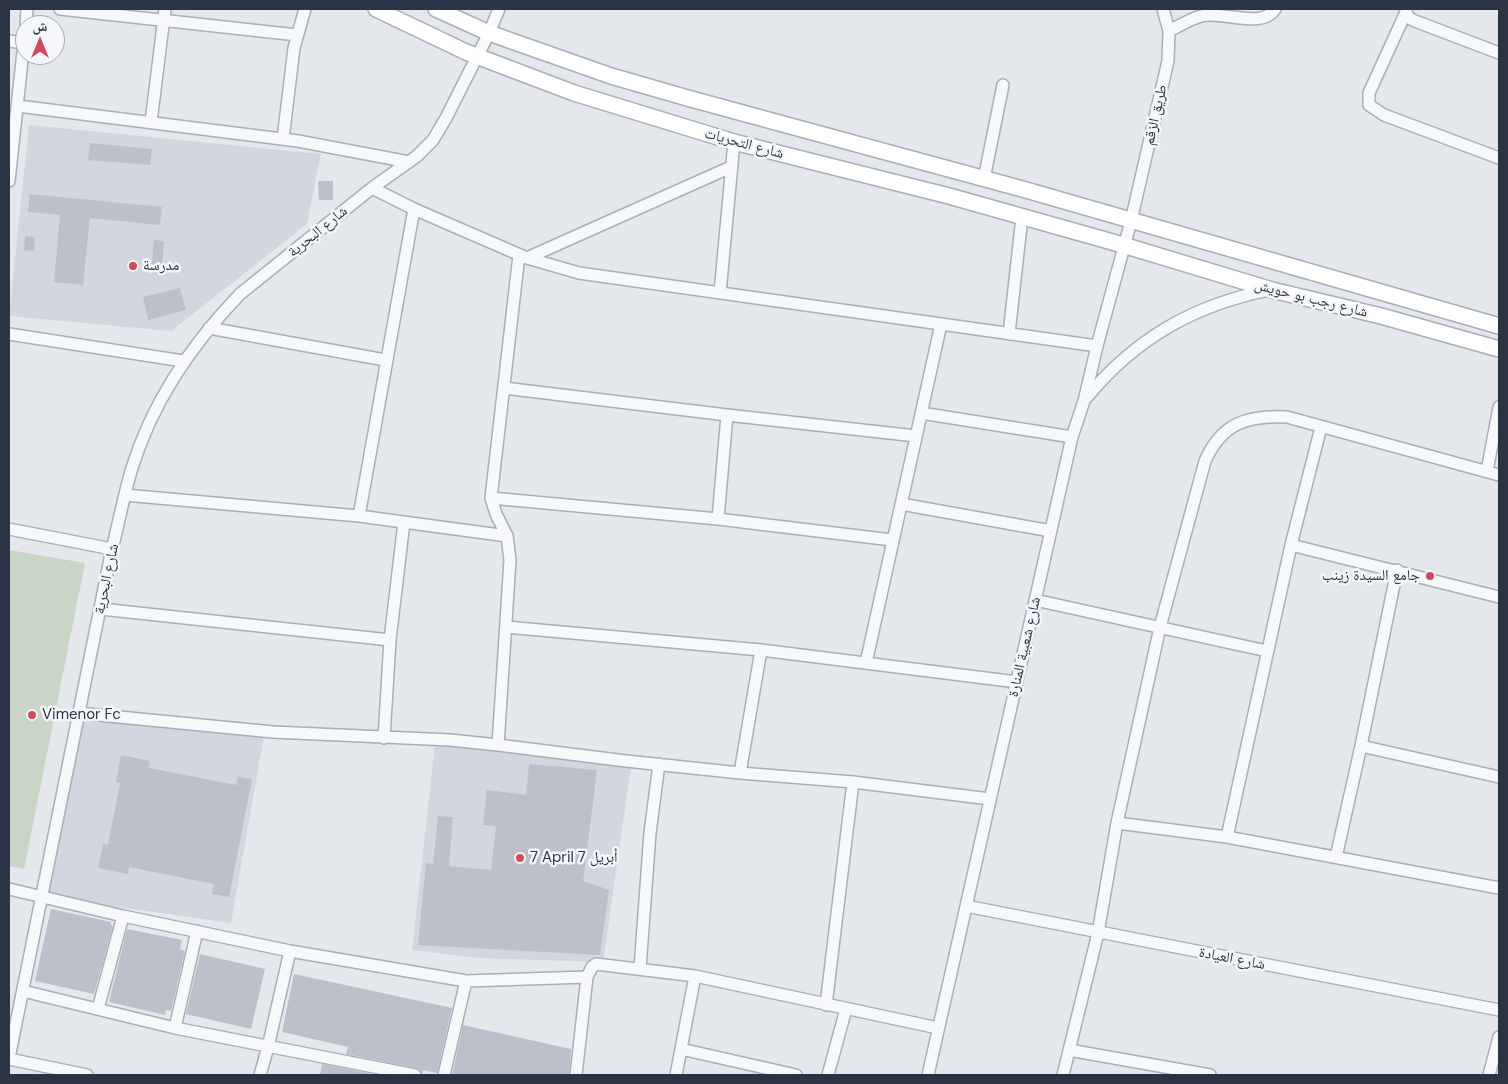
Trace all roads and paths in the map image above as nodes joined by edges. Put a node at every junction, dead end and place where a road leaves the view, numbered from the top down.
1 (60, 9) edge
2 (166, 9) edge
3 (305, 9) edge
4 (376, 9) edge
5 (436, 9) edge
6 (499, 9) edge
7 (1163, 9) edge
8 (1275, 9) edge
9 (1406, 10) edge
10 (164, 21) junction
11 (1169, 31) junction
12 (489, 33) junction
13 (296, 35) junction
14 (1499, 53) edge
15 (477, 56) junction
16 (22, 65) edge
17 (1003, 85) dead end
18 (18, 106) junction
19 (150, 122) junction
20 (12, 139) edge
21 (283, 139) junction
22 (734, 142) junction
23 (1499, 158) edge
24 (409, 162) junction
25 (731, 168) junction
26 (984, 179) junction
27 (9, 181) edge
28 (372, 188) junction
29 (414, 209) junction
30 (1022, 217) junction
31 (1131, 221) junction
32 (1123, 245) junction
33 (523, 257) junction
34 (1272, 290) junction
35 (720, 293) junction
36 (1388, 295) junction
37 (1381, 316) junction
38 (941, 324) junction
39 (1499, 326) edge
40 (209, 328) junction
41 (9, 334) edge
42 (1009, 334) junction
43 (1097, 346) junction
44 (1499, 349) edge
45 (183, 360) junction
46 (385, 360) junction
47 (504, 388) junction
48 (1084, 400) junction
49 (1499, 407) edge
50 (922, 414) junction
51 (727, 415) junction
52 (1321, 427) junction
53 (916, 436) junction
54 (1072, 437) junction
55 (1487, 471) junction
56 (1499, 475) edge
57 (125, 496) junction
58 (491, 498) junction
59 (901, 504) junction
60 (359, 516) junction
61 (718, 519) junction
62 (404, 522) junction
63 (9, 529) edge
64 (1051, 531) junction
65 (507, 536) junction
66 (892, 540) junction
67 (1291, 544) junction
68 (112, 550) junction
69 (1397, 570) junction
70 (1499, 597) edge
71 (1036, 600) junction
72 (101, 609) junction
73 (506, 627) junction
74 (1160, 627) junction
75 (390, 640) junction
76 (761, 650) junction
77 (1267, 651) junction
78 (866, 663) junction
79 (1017, 682) junction
80 (78, 714) junction
81 (384, 738) junction
82 (498, 745) junction
83 (1361, 746) junction
84 (660, 764) junction
85 (740, 773) junction
86 (1499, 778) edge
87 (853, 782) junction
88 (990, 799) junction
89 (1117, 822) junction
90 (1226, 837) junction
91 (1336, 857) junction
92 (9, 888) edge
93 (1499, 888) edge
94 (41, 896) junction
95 (966, 906) junction
96 (123, 916) junction
97 (197, 932) junction
98 (1098, 933) junction
99 (290, 951) junction
100 (640, 968) junction
101 (695, 976) junction
102 (588, 977) junction
103 (466, 981) junction
104 (23, 991) junction
105 (826, 1005) junction
106 (98, 1009) junction
107 (846, 1009) junction
108 (1499, 1010) edge
109 (175, 1028) junction
110 (938, 1028) junction
111 (1499, 1037) edge
112 (268, 1047) junction
113 (681, 1049) junction
114 (1069, 1050) junction
115 (9, 1058) edge
116 (87, 1075) edge
117 (260, 1075) edge
118 (415, 1075) edge
119 (444, 1075) edge
120 (576, 1075) edge
121 (676, 1075) edge
122 (796, 1075) edge
123 (828, 1075) edge
124 (928, 1075) edge
125 (1063, 1075) edge
126 (1210, 1075) edge
127 (1489, 1075) edge

1 - 10 street
2 - 10 street
3 - 13 street
4 - 15 main road, شارع التحريات
5 - 12 main road, شارع التحريات
6 - 12 street, شارع البحرية
7 - 11 street, طريق الزقم
8 - 11 street
9 - 14 street
9 - 23 street
10 - 13 street
10 - 19 street
11 - 31 street, طريق الزقم
12 - 15 street, شارع البحرية
12 - 26 main road, شارع التحريات
13 - 21 street
15 - 22 main road, شارع التحريات
15 - 24 street, شارع البحرية
16 - 18 street
17 - 26 street
18 - 19 street
18 - 20 street
19 - 21 street
20 - 27 street
21 - 24 street
22 - 25 street
22 - 30 main road, شارع التحريات
24 - 28 street, شارع البحرية
25 - 33 street
25 - 35 street
26 - 31 main road, شارع التحريات
28 - 29 street
28 - 40 street, شارع البحرية
29 - 33 street
29 - 46 street
30 - 32 main road, شارع التحريات
30 - 42 street
31 - 32 street, شارع شعبية المنارة
31 - 36 main road, شارع رجب بو حويش
32 - 34 main road, شارع رجب بو حويش
32 - 43 street, شارع شعبية المنارة
33 - 35 street
33 - 47 street
34 - 37 main road, شارع رجب بو حويش
34 - 48 street
35 - 38 street
36 - 37 main road
36 - 39 main road, شارع رجب بو حويش
37 - 44 main road, شارع رجب بو حويش
38 - 42 street
38 - 50 street
40 - 45 street, شارع البحرية
40 - 46 street
41 - 45 street
42 - 43 street
43 - 48 street, شارع شعبية المنارة
45 - 57 street, شارع البحرية
46 - 60 street
47 - 51 street
47 - 58 street
48 - 54 street, شارع شعبية المنارة
49 - 55 street
50 - 53 street
50 - 54 street
51 - 53 street
51 - 61 street
52 - 55 street
52 - 67 street
52 - 74 street
53 - 59 street
54 - 64 street, شارع شعبية المنارة
55 - 56 street
57 - 60 street
57 - 68 street, شارع البحرية
58 - 61 street
58 - 65 street
59 - 64 street
59 - 66 street
60 - 62 street
61 - 66 street
62 - 65 street
62 - 75 street
63 - 68 street
64 - 71 street, شارع شعبية المنارة
65 - 73 street
66 - 78 street
67 - 69 street
67 - 77 street
68 - 72 street, شارع البحرية
69 - 70 street
69 - 83 street
71 - 74 street
71 - 79 street, شارع شعبية المنارة
72 - 75 street
72 - 80 street, شارع البحرية
73 - 76 street
73 - 82 street
74 - 77 street
74 - 89 street
75 - 81 street
76 - 78 street
76 - 85 street
77 - 90 street
78 - 79 street
79 - 88 street, شارع شعبية المنارة
80 - 81 street
80 - 94 street, شارع البحرية
81 - 82 street
82 - 84 street
83 - 86 street
83 - 91 street
84 - 85 street
84 - 100 street
85 - 87 street
87 - 88 street
87 - 105 street
88 - 95 street, شارع شعبية المنارة
89 - 90 street
89 - 98 street
90 - 91 street
91 - 93 street
92 - 94 street
94 - 96 street
94 - 104 street, شارع البحرية
95 - 98 street, شارع العيادة
95 - 110 street, شارع شعبية المنارة
96 - 97 street
96 - 106 street
97 - 99 street
97 - 109 street
98 - 108 street, شارع العيادة
98 - 114 street
99 - 103 street
99 - 112 street
100 - 101 street
100 - 102 street
101 - 105 street
101 - 113 street
102 - 103 street
102 - 120 street
103 - 119 street
104 - 106 street
104 - 115 street, شارع البحرية
105 - 107 street
106 - 109 street
107 - 110 street
107 - 123 street
109 - 112 street
110 - 124 street, شارع شعبية المنارة
111 - 127 street
112 - 117 street
112 - 118 street
113 - 121 street
113 - 122 street
114 - 125 street
114 - 126 street
115 - 116 street

